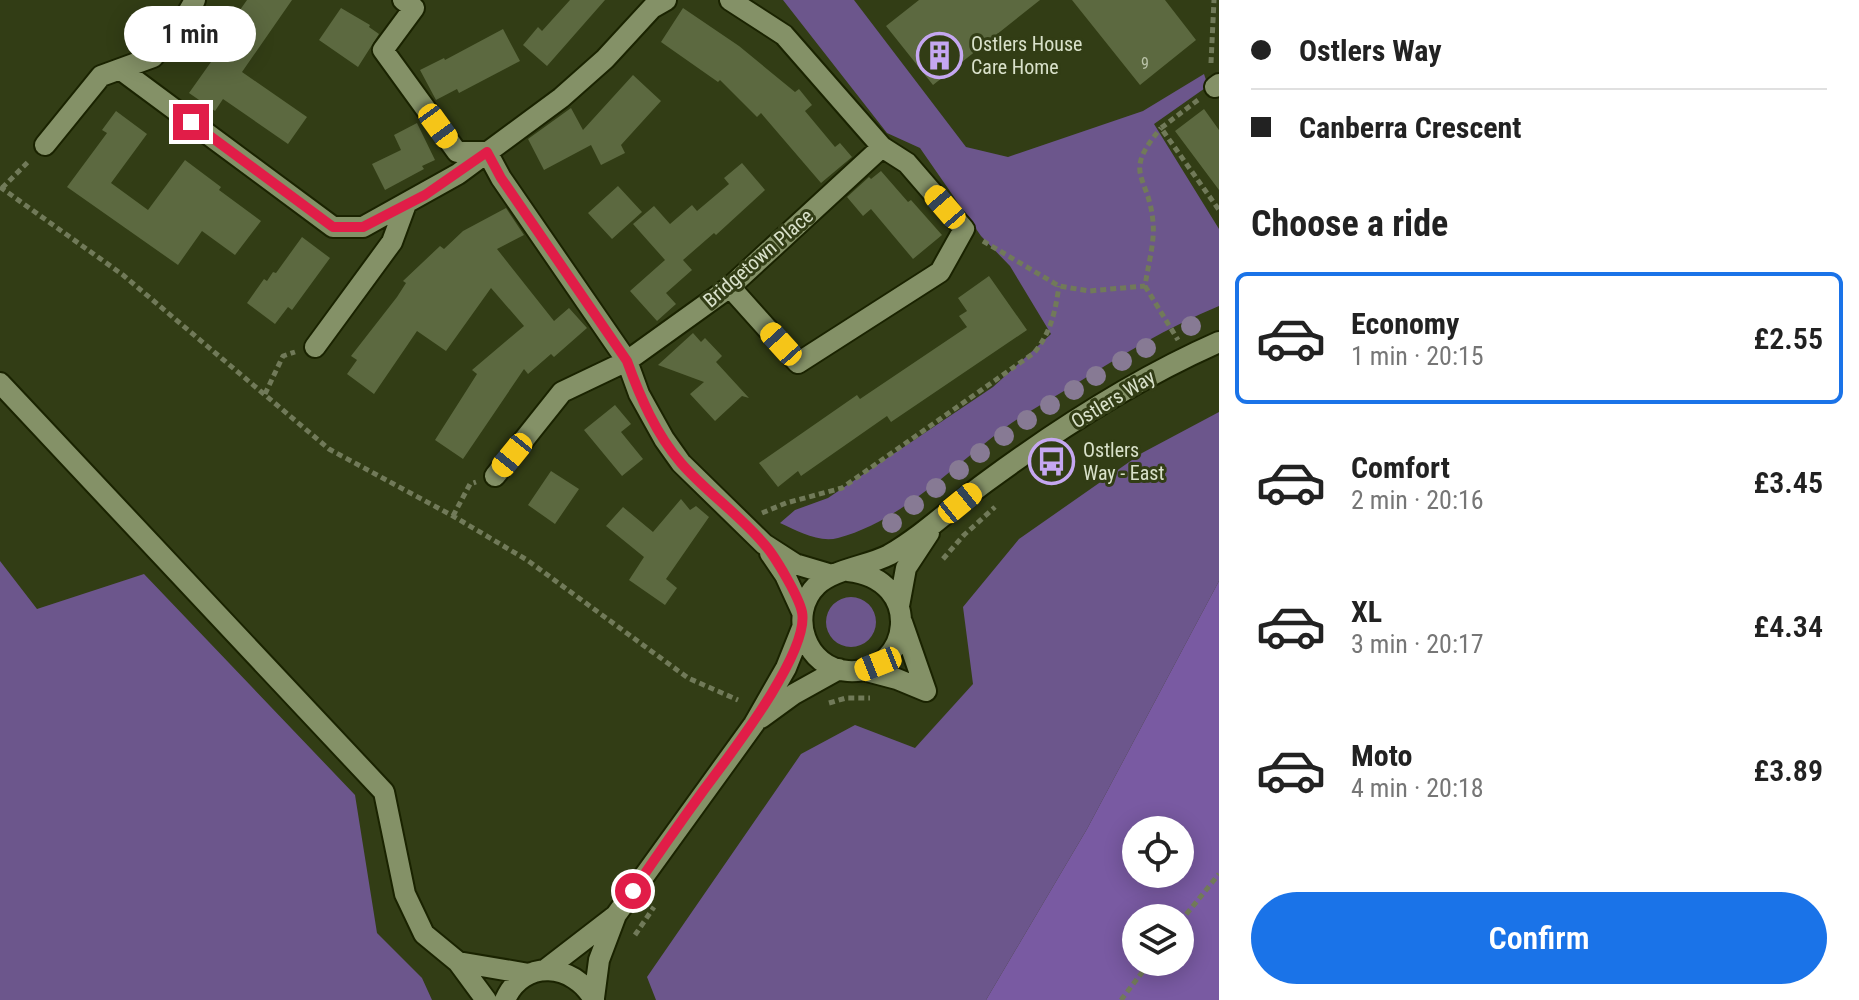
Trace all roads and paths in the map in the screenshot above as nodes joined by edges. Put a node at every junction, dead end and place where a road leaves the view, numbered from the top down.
1 (195, 0) edge
2 (403, 0) edge
3 (666, 0) edge
4 (730, 0) edge
5 (1214, 0) edge
6 (120, 69) junction
7 (1217, 86) edge
8 (1161, 128) junction
9 (45, 145) joint
10 (882, 147) junction
11 (487, 152) junction
12 (1, 188) edge
13 (406, 204) junction
14 (1219, 210) edge
15 (964, 229) junction
16 (1059, 286) junction
17 (1145, 286) junction
18 (730, 287) junction
19 (1219, 342) edge
20 (315, 347) joint
21 (1186, 356) junction
22 (627, 361) junction
23 (0, 383) edge
24 (265, 394) junction
25 (495, 476) joint
26 (453, 516) junction
27 (936, 523) junction
28 (745, 525) junction
29 (764, 544) junction
30 (840, 573) junction
31 (900, 614) junction
32 (802, 620) junction
33 (839, 669) junction
34 (863, 670) junction
35 (738, 700) dead end
36 (754, 724) junction
37 (1219, 874) edge
38 (1194, 905) edge
39 (616, 915) junction
40 (458, 962) junction
41 (537, 972) junction
42 (1139, 976) edge
43 (594, 999) edge
44 (486, 1000) edge
45 (505, 1000) edge
46 (1121, 1000) edge

1 - 6 street
2 - 11 street
3 - 11 street
4 - 10 street
5 - 7 path
6 - 9 street
6 - 13 street
7 - 8 path
8 - 14 path
8 - 17 path
9 - 12 path
10 - 15 street
10 - 18 street, Bridgetown Place
11 - 13 street
11 - 22 street
12 - 24 path
13 - 20 street
15 - 16 path
15 - 18 street
16 - 17 path
16 - 28 path
17 - 21 path
18 - 22 street, Bridgetown Place
19 - 21 street, Ostlers Way
20 - 24 path
21 - 27 street, Ostlers Way
22 - 25 street, Bridgetown Place
22 - 28 street
23 - 40 street
24 - 26 path
25 - 26 path
26 - 35 path
27 - 30 street, Ostlers Way
27 - 31 street, Ostlers Way
28 - 29 street
29 - 30 street
29 - 32 street
30 - 31 street
30 - 32 street, Ostlers Way
31 - 34 street, Ostlers Way
31 - 34 street
32 - 33 street
32 - 36 street, Ostlers Way
33 - 34 street
33 - 36 street, Ostlers Way
36 - 39 street, Ostlers Way
37 - 38 path
39 - 41 street, Ostlers Way
39 - 43 street, Ostlers Way
40 - 41 street
40 - 44 street
41 - 43 street, Ostlers Way
41 - 45 street, Ostlers Way
42 - 46 path

